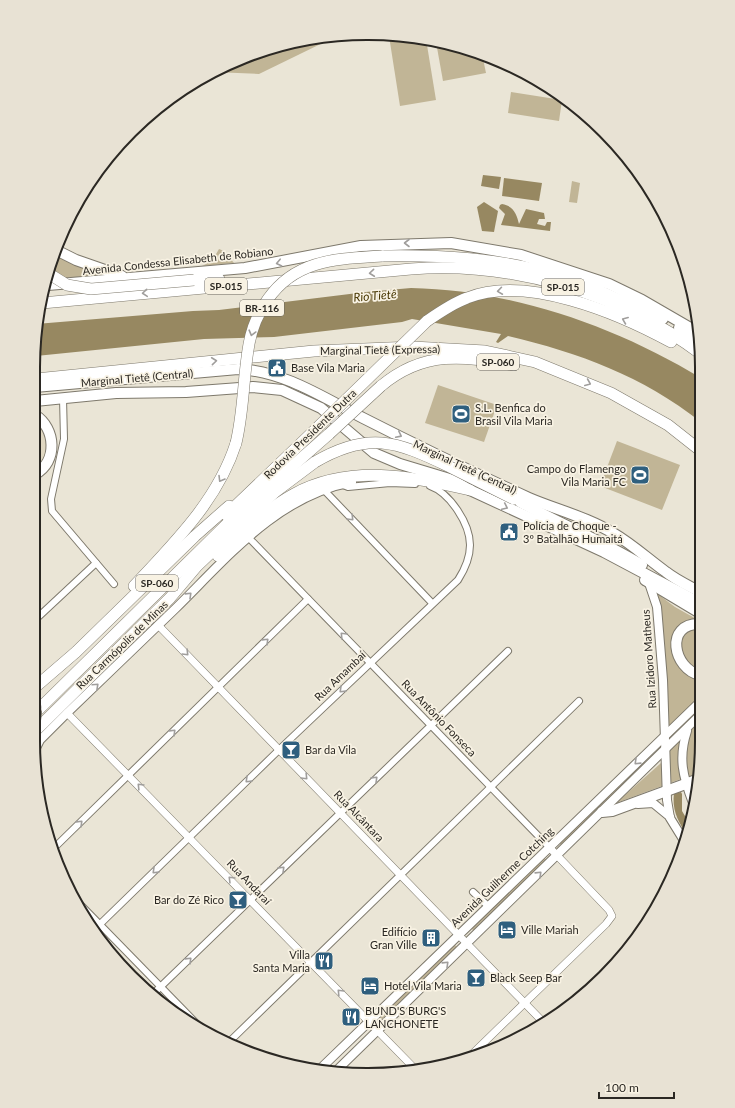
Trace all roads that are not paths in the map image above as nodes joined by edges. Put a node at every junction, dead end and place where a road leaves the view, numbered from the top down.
1 (61, 252) edge
2 (410, 255) junction
3 (542, 262) junction
4 (411, 269) junction
5 (556, 275) junction
6 (53, 277) edge
7 (130, 278) junction
8 (261, 282) junction
9 (51, 285) edge
10 (48, 296) edge
11 (94, 298) junction
12 (46, 303) edge
13 (692, 328) edge
14 (693, 337) edge
15 (694, 349) edge
16 (694, 355) edge
17 (552, 369) junction
18 (238, 372) junction
19 (40, 379) edge
20 (40, 387) edge
21 (100, 388) junction
22 (214, 390) junction
23 (40, 394) edge
24 (63, 398) junction
25 (40, 400) edge
26 (40, 420) edge
27 (695, 446) edge
28 (40, 470) edge
29 (273, 470) junction
30 (410, 477) junction
31 (342, 484) junction
32 (324, 490) junction
33 (470, 490) junction
34 (517, 500) junction
35 (248, 537) junction
36 (96, 563) junction
37 (627, 564) junction
38 (666, 572) junction
39 (649, 583) junction
40 (114, 584) dead end
41 (695, 589) edge
42 (170, 598) junction
43 (308, 599) junction
44 (695, 599) edge
45 (695, 599) edge
46 (432, 603) junction
47 (695, 610) edge
48 (40, 615) edge
49 (695, 624) edge
50 (158, 625) junction
51 (508, 651) dead end
52 (370, 663) junction
53 (695, 673) edge
54 (40, 682) edge
55 (40, 683) edge
56 (218, 687) junction
57 (579, 701) dead end
58 (40, 706) edge
59 (40, 706) edge
60 (695, 707) edge
61 (67, 712) junction
62 (695, 720) edge
63 (431, 726) junction
64 (40, 727) edge
65 (688, 728) junction
66 (665, 735) junction
67 (40, 740) edge
68 (279, 750) junction
69 (666, 750) junction
70 (129, 775) junction
71 (692, 782) edge
72 (687, 784) junction
73 (492, 787) junction
74 (666, 791) junction
75 (690, 795) edge
76 (636, 803) junction
77 (340, 812) junction
78 (602, 812) junction
79 (670, 818) junction
80 (681, 835) edge
81 (189, 837) junction
82 (57, 845) edge
83 (549, 847) junction
84 (557, 856) junction
85 (401, 875) junction
86 (473, 892) dead end
87 (250, 899) junction
88 (488, 906) junction
89 (90, 914) edge
90 (100, 924) junction
91 (459, 934) junction
92 (467, 943) junction
93 (311, 962) junction
94 (161, 987) junction
95 (157, 991) edge
96 (525, 1002) junction
97 (187, 1014) edge
98 (540, 1018) edge
99 (369, 1022) junction
100 (377, 1030) junction
101 (233, 1039) edge
102 (477, 1050) edge
103 (324, 1065) edge
104 (411, 1065) edge
105 (341, 1066) edge

1 - 7 highway
2 - 3 highway
2 - 5 highway
2 -> 54 highway, BR-116, bridge
3 -> 7 highway, Avenida Condessa Elisabeth de Robiano
3 - 13 highway, Avenida Condessa Elisabeth de Robiano
4 - 5 highway
4 -> 8 highway, SP-015
4 - 15 highway, SP-015
5 - 14 highway
6 - 8 highway, bridge
7 - 9 highway, Avenida Condessa Elisabeth de Robiano
8 -> 11 highway, SP-015
10 - 11 highway, SP-015
11 - 12 highway, SP-015
16 -> 29 highway, Rodovia Presidente Dutra / SP-060, bridge
19 -> 17 highway, Marginal Tietê (Expressa)
17 -> 27 highway, Marginal Tietê (Expressa)
17 - 58 highway, Rodovia Presidente Dutra / SP-060, bridge
18 - 20 highway, Marginal Tietê (Central)
18 - 21 highway, Marginal Tietê (Central)
18 -> 38 highway, Marginal Tietê (Central)
21 - 22 highway
21 - 23 highway, Marginal Tietê (Central)
22 - 24 highway
22 - 33 highway
24 - 25 highway
24 - 36 street
26 - 28 highway
29 - 55 highway
29 - 59 highway, Rodovia Presidente Dutra / SP-060
30 - 31 main road, Rua Amambaí
30 - 33 highway
30 - 42 highway
31 - 32 main road, Rua Amambaí
31 - 46 street, Rua Amambaí
32 - 35 main road, Rua Carmópolis de Minas
32 -> 46 street
33 -> 37 highway
34 - 38 highway
34 - 42 highway, bridge
34 - 44 highway
35 - 43 street, Rua Antônio Fonseca
50 -> 35 main road, Rua Carmópolis de Minas
36 - 40 street
36 - 48 street
37 - 39 highway
37 - 45 highway
38 - 41 highway, Marginal Tietê (Central)
39 - 47 highway
39 - 66 main road, Rua Izidoro Matheus
42 - 64 highway, SP-060
52 -> 43 street, Rua Antônio Fonseca
56 -> 43 street
46 - 52 street, Rua Amambaí
49 - 53 highway
50 -> 56 street, Rua Alcântara
61 -> 50 main road, Rua Carmópolis de Minas
51 - 63 street
52 - 63 street, Rua Antônio Fonseca
52 -> 68 street, Rua Amambaí
56 - 68 street, Rua Alcântara
70 -> 56 street
57 - 73 street
60 - 66 main road, Avenida Guilherme Cotching
61 - 67 main road, Rua Carmópolis de Minas
61 - 70 street, Rua Andaraí
62 - 65 main road, Avenida Guilherme Cotching
63 - 73 street, Rua Antônio Fonseca
77 -> 63 street
65 - 69 main road, Avenida Guilherme Cotching
65 - 72 main road
66 - 69 main road, Rua Izidoro Matheus
66 -> 83 main road, Avenida Guilherme Cotching
68 -> 77 street, Rua Alcântara
68 -> 81 street, Rua Amambaí
69 - 74 main road, Rua Izidoro Matheus
69 - 78 main road, Avenida Guilherme Cotching
81 -> 70 street, Rua Andaraí
82 -> 70 street
71 - 72 highway
72 - 74 highway
72 - 75 main road
73 - 83 street, Rua Antônio Fonseca
73 - 85 street
74 - 76 highway
74 - 79 main road, Rua Izidoro Matheus
76 - 78 highway
76 - 79 main road
77 - 85 street, Rua Alcântara
87 -> 77 street
78 - 84 main road, Avenida Guilherme Cotching
79 - 80 main road
87 -> 81 street, Rua Andaraí
81 -> 90 street, Rua Amambaí
83 - 84 street, Rua Antônio Fonseca
83 - 88 main road, Avenida Guilherme Cotching
92 -> 84 main road, Avenida Guilherme Cotching
84 - 96 street, Rua Antônio Fonseca
85 - 91 street, Rua Alcântara
85 - 93 street
86 - 88 street
87 - 93 street, Rua Andaraí
94 -> 87 street
88 - 91 main road, Avenida Guilherme Cotching
89 - 90 street
90 - 94 street
91 - 92 street, Rua Alcântara
91 - 99 main road, Avenida Guilherme Cotching
92 - 96 street, Rua Alcântara
100 -> 92 main road, Avenida Guilherme Cotching
99 -> 93 street, Rua Andaraí
93 - 101 street
94 - 95 street
94 - 97 street
96 - 98 street, Rua Alcântara
96 - 102 street
99 - 100 street, Rua Andaraí
99 - 103 main road, Avenida Guilherme Cotching
100 - 104 street, Rua Andaraí
100 - 105 main road, Avenida Guilherme Cotching

